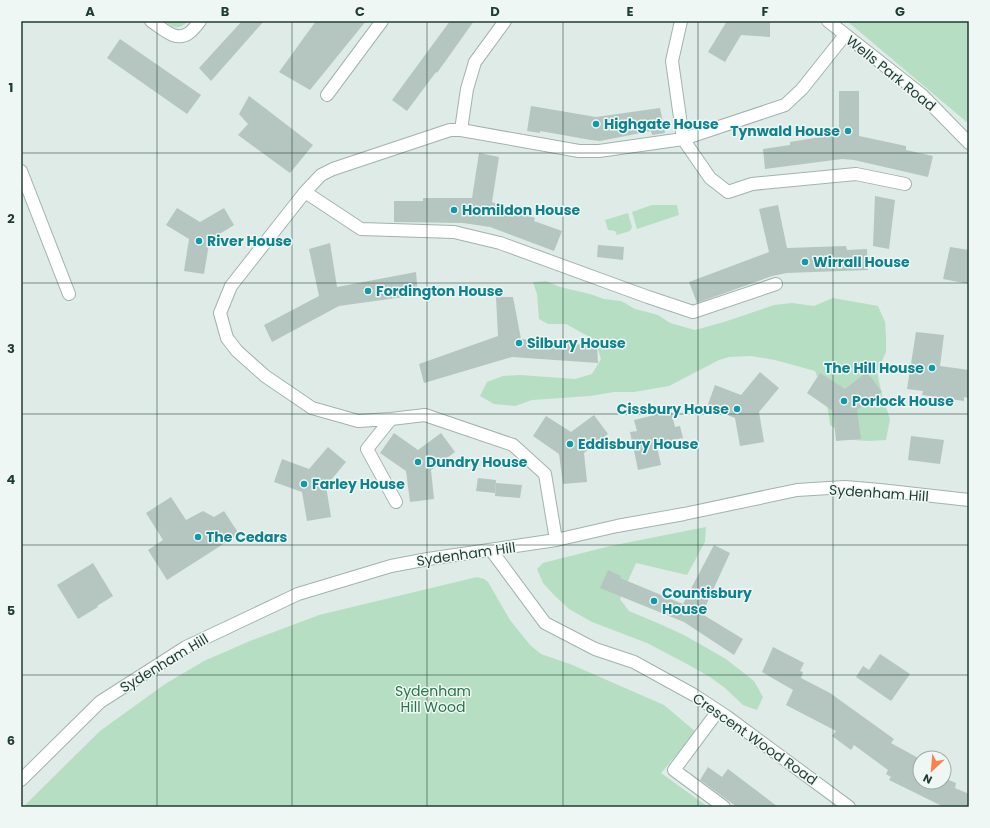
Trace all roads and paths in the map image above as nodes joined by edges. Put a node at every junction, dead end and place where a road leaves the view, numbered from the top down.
1 (151, 21) edge
2 (200, 21) edge
3 (382, 21) edge
4 (505, 21) edge
5 (681, 21) edge
6 (828, 21) edge
7 (845, 35) junction
8 (327, 95) dead end
9 (461, 130) junction
10 (683, 139) junction
11 (969, 143) edge
12 (21, 172) edge
13 (905, 184) dead end
14 (305, 192) junction
15 (776, 284) dead end
16 (69, 294) dead end
17 (391, 419) junction
18 (969, 500) edge
19 (396, 502) dead end
20 (556, 540) junction
21 (491, 550) junction
22 (718, 711) junction
23 (21, 780) edge
24 (724, 807) edge
25 (849, 807) edge

1 - 2 street
3 - 8 street
4 - 9 street
5 - 10 street
6 - 7 street, Wells Park Road
7 - 10 street
7 - 11 street, Wells Park Road
9 - 10 street
9 - 14 street
10 - 13 street
12 - 16 street
14 - 15 street
14 - 17 street
17 - 19 street
17 - 20 street
18 - 20 street, Sydenham Hill
20 - 21 street, Sydenham Hill
21 - 22 street, Crescent Wood Road
21 - 23 street, Sydenham Hill
22 - 24 street
22 - 25 street, Crescent Wood Road

